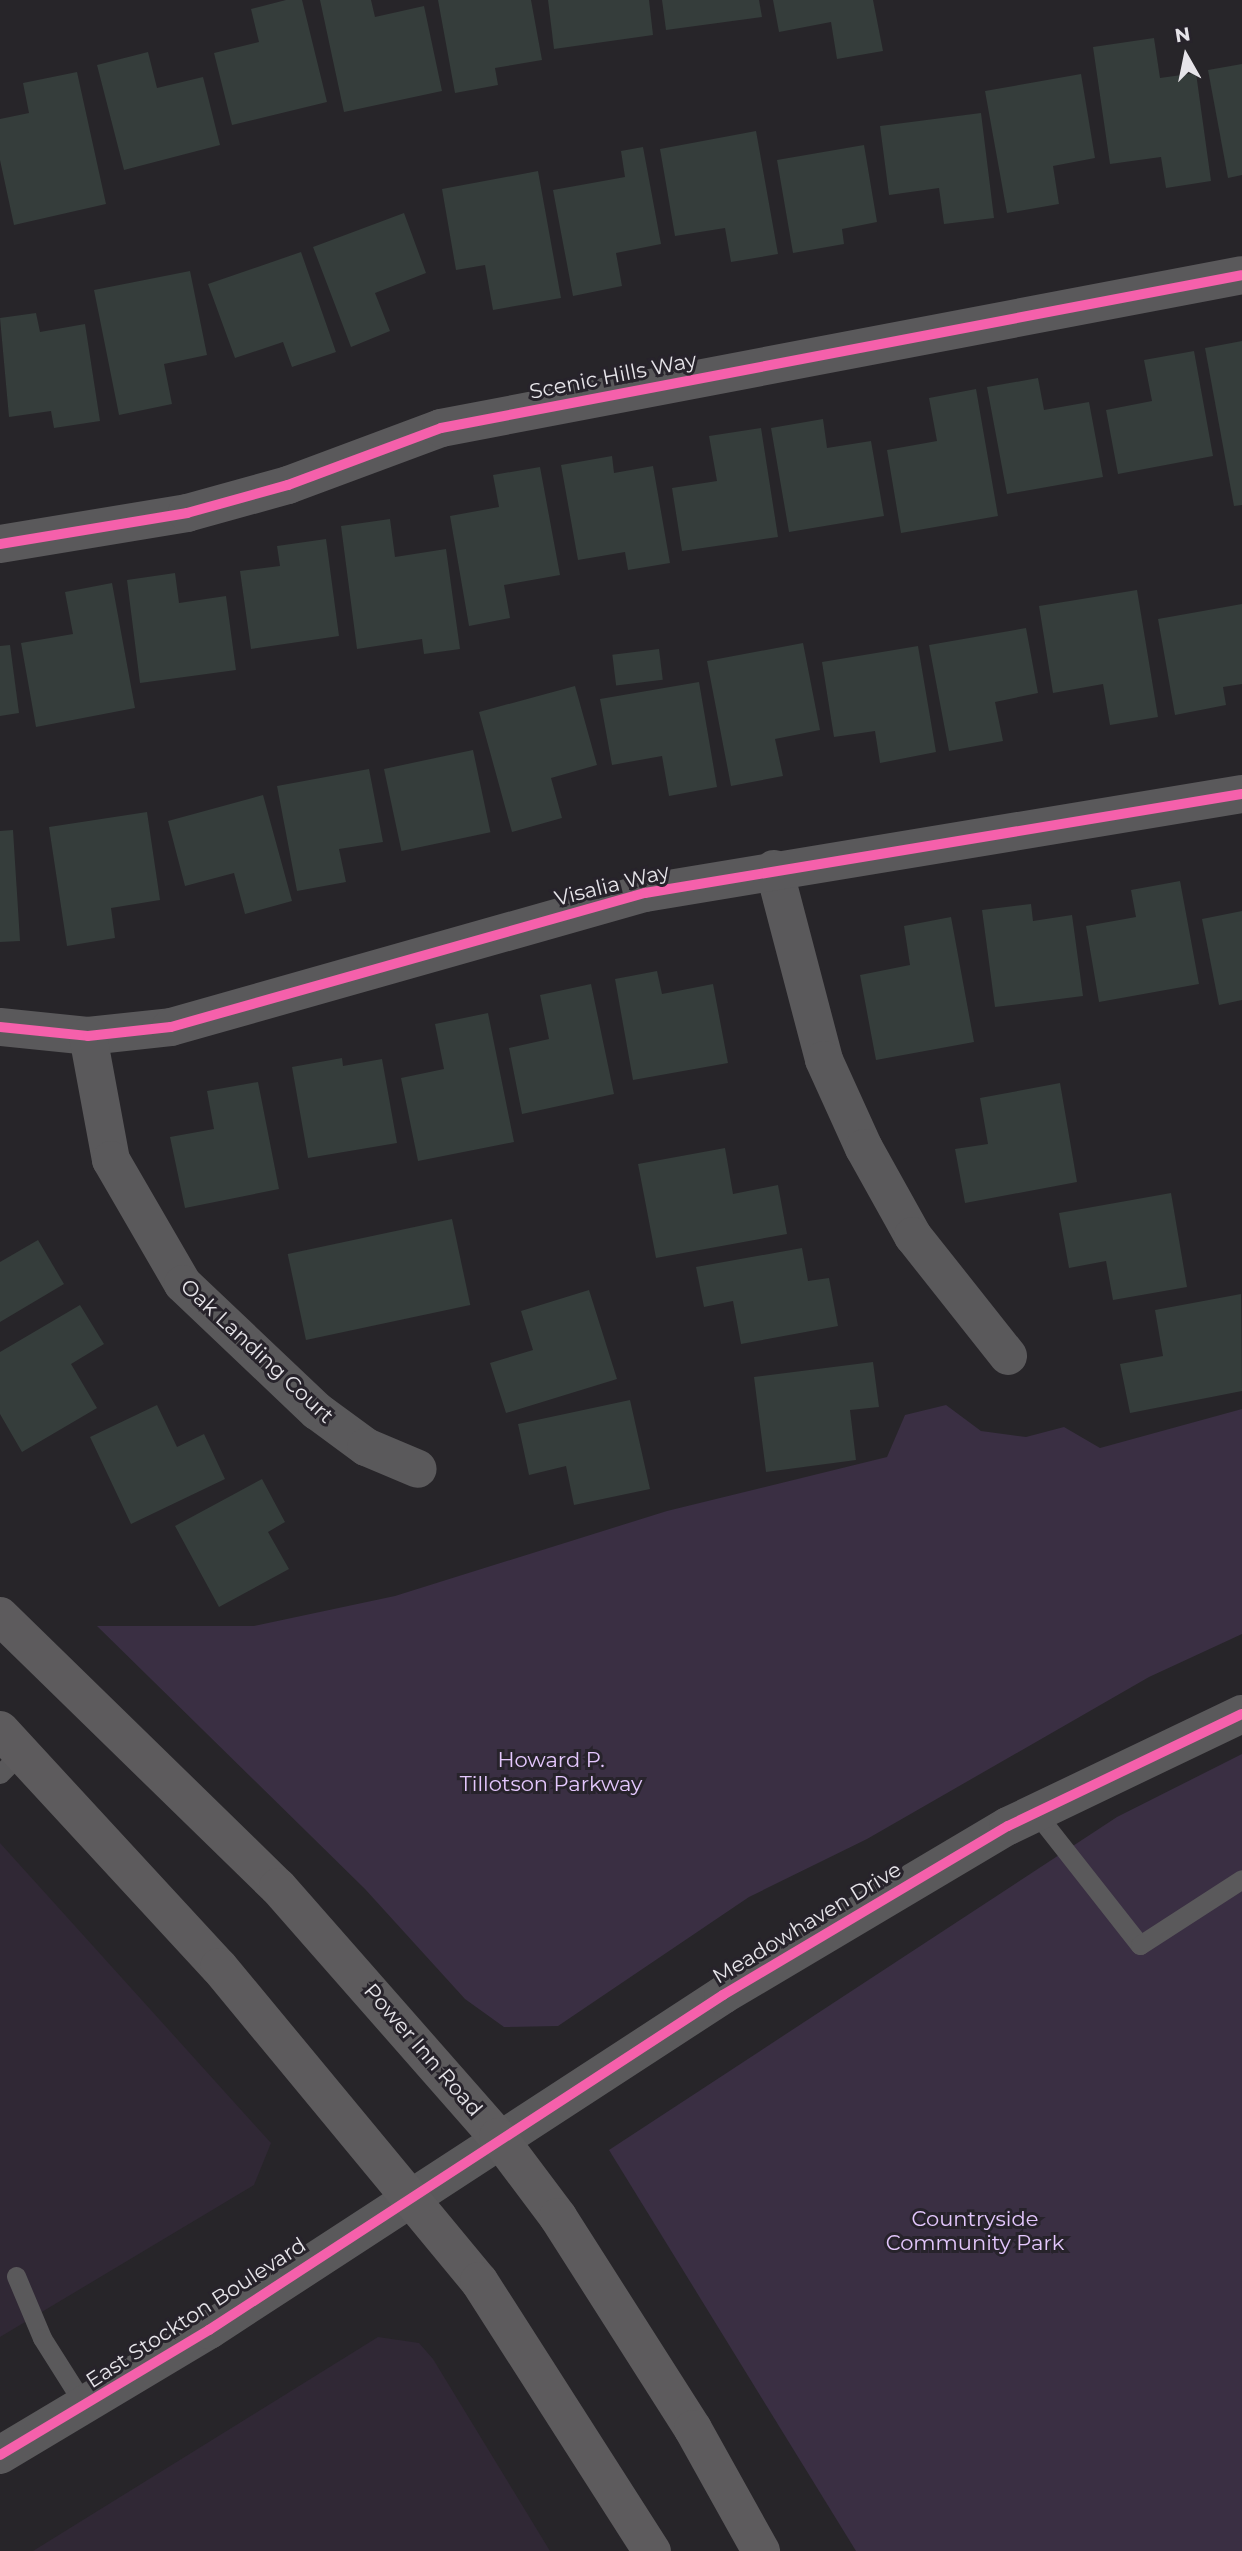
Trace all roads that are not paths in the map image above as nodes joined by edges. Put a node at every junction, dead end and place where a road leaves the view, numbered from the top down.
1 (1242, 275) edge
2 (0, 544) edge
3 (1242, 794) edge
4 (774, 869) junction
5 (0, 1027) edge
6 (88, 1036) junction
7 (1008, 1356) dead end
8 (418, 1469) dead end
9 (0, 1616) edge
10 (1242, 1714) edge
11 (7, 1752) edge
12 (1035, 1813) junction
13 (1242, 1879) edge
14 (498, 2137) junction
15 (408, 2195) junction
16 (16, 2276) dead end
17 (85, 2406) junction
18 (0, 2455) edge
19 (652, 2551) edge
20 (761, 2551) edge

1 - 2 street, Scenic Hills Way
3 - 4 street, Visalia Way
4 - 6 street, Visalia Way
4 - 7 street
5 - 6 street, Visalia Way
6 - 8 street, Oak Landing Court
9 - 14 main road, Power Inn Road
10 - 12 street, Meadowhaven Drive
11 - 15 main road
12 - 13 lane
12 - 14 street, Meadowhaven Drive
14 - 15 street, Meadowhaven Drive
14 - 20 main road, Power Inn Road
15 - 17 street, East Stockton Boulevard
15 - 19 main road
16 - 17 lane
17 - 18 street, East Stockton Boulevard

